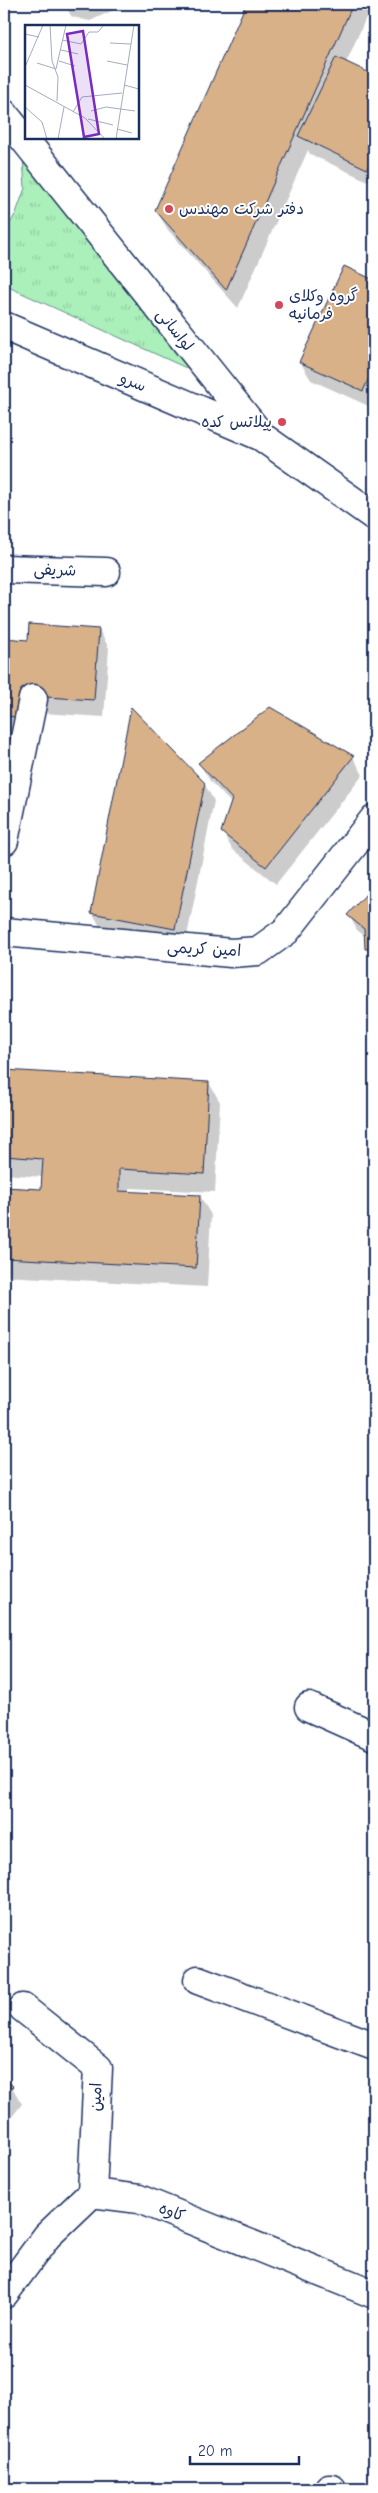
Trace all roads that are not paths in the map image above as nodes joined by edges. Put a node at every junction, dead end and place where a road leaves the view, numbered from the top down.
1 (4, 114) edge
2 (4, 326) edge
3 (262, 437) junction
4 (374, 516) edge
5 (4, 568) edge
6 (106, 572) dead end
7 (33, 699) dead end
8 (374, 818) edge
9 (4, 841) edge
10 (4, 932) edge
11 (309, 1708) dead end
12 (374, 1736) edge
13 (198, 1980) dead end
14 (23, 2008) dead end
15 (374, 2046) edge
16 (92, 2193) junction
17 (4, 2294) edge
18 (374, 2294) edge

1 - 3 street, لواسانی
2 - 3 street, سرو
3 - 4 street, لواسانی
5 - 6 street, شریفی
7 - 9 street
8 - 10 street, امین کریمی
11 - 12 street
13 - 15 street
14 - 16 street, امین
16 - 17 street
16 - 18 street, کاوه

